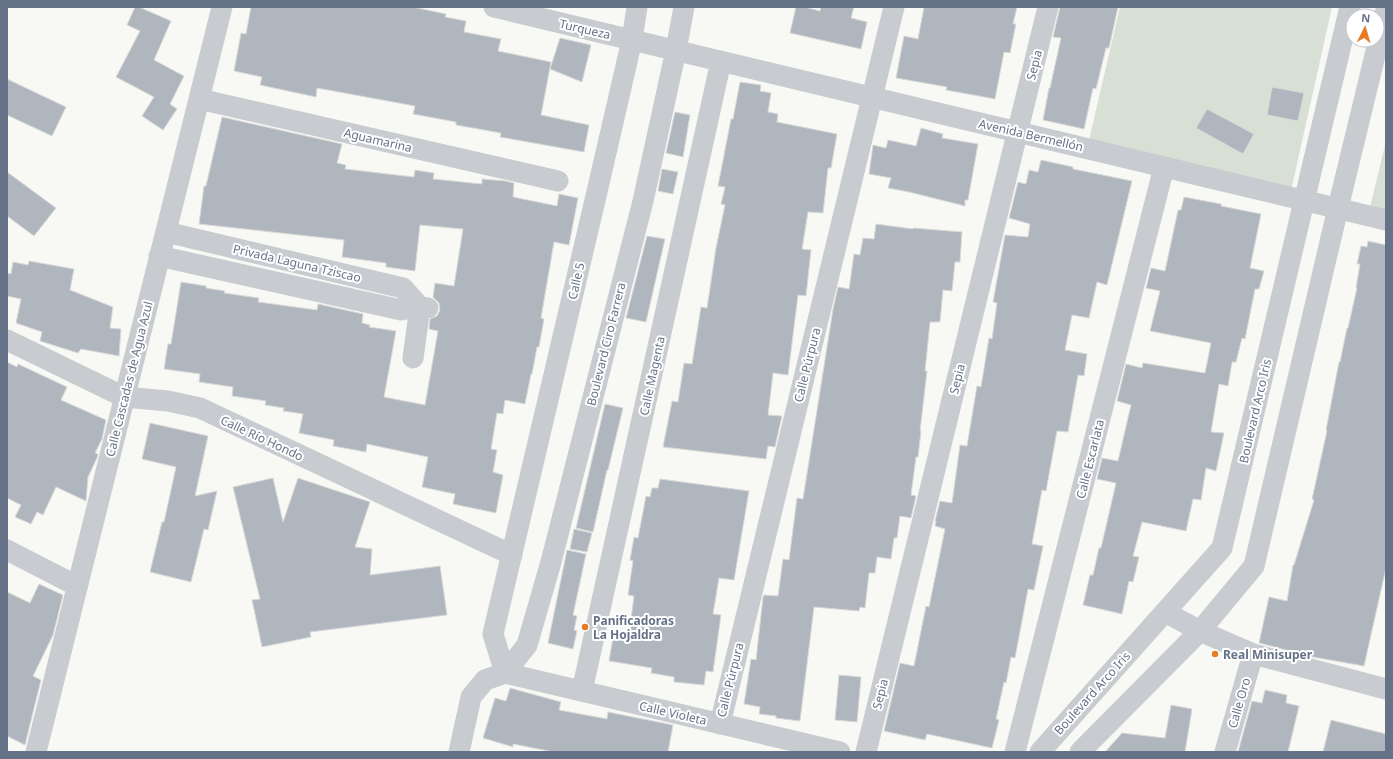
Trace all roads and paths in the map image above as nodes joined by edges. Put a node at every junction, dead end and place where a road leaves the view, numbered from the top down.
1 (222, 7) edge
2 (494, 7) edge
3 (637, 7) edge
4 (684, 7) edge
5 (894, 7) edge
6 (1048, 7) edge
7 (1350, 7) edge
8 (1386, 10) edge
9 (632, 40) junction
10 (676, 50) junction
11 (721, 61) junction
12 (872, 97) junction
13 (199, 99) junction
14 (1017, 132) junction
15 (1164, 167) junction
16 (558, 181) dead end
17 (1305, 200) junction
18 (1338, 208) junction
19 (1386, 220) edge
20 (166, 232) junction
21 (159, 256) junction
22 (424, 307) junction
23 (7, 340) edge
24 (413, 358) dead end
25 (124, 397) junction
26 (7, 550) edge
27 (512, 555) junction
28 (77, 586) junction
29 (1165, 612) junction
30 (1200, 631) junction
31 (1253, 654) junction
32 (505, 673) junction
33 (1386, 689) edge
34 (582, 691) junction
35 (720, 724) junction
36 (36, 752) edge
37 (459, 752) edge
38 (840, 752) edge
39 (866, 752) edge
40 (1015, 752) edge
41 (1040, 752) edge
42 (1080, 752) edge
43 (1225, 752) edge

1 - 13 street, Calle Cascadas de Agua Azul
2 - 9 street, Turqueza
3 - 9 street, Calle 5
4 - 10 street, Boulevard Ciro Farrera
5 - 12 street, Calle Púrpura
6 - 14 street, Sepia
7 - 17 street, Boulevard Arco Iris
8 - 18 street
9 - 10 street, Turqueza
9 - 27 street, Calle 5
10 - 11 street, Avenida Bermellón
10 - 32 street, Boulevard Ciro Farrera
11 - 12 street, Avenida Bermellón
11 - 34 street, Calle Magenta
12 - 14 street, Avenida Bermellón
12 - 35 street, Calle Púrpura
13 - 16 street, Aguamarina
13 - 20 street, Calle Cascadas de Agua Azul
14 - 15 street, Avenida Bermellón
14 - 39 street, Sepia
15 - 17 street, Avenida Bermellón
15 - 40 street, Calle Escarlata
17 - 18 street, Avenida Bermellón
17 - 29 street, Boulevard Arco Iris
18 - 19 street, Avenida Bermellón
18 - 30 street
20 - 21 street, Calle Cascadas de Agua Azul
20 - 22 street, Privada Laguna Tziscao
21 - 22 street, Privada Laguna Tziscao
21 - 25 street, Calle Cascadas de Agua Azul
22 - 24 street
23 - 25 street, Calle Río Hondo
25 - 27 street, Calle Río Hondo
25 - 28 street, Calle Cascadas de Agua Azul
26 - 28 street
27 - 32 street, Calle 5
28 - 36 street, Calle Cascadas de Agua Azul
29 - 30 street
29 - 41 street, Boulevard Arco Iris
30 - 31 street
30 - 42 street
31 - 33 street
31 - 43 street, Calle Oro
32 - 34 street, Calle Violeta
32 - 37 street
34 - 35 street, Calle Violeta
35 - 38 street, Calle Violeta

